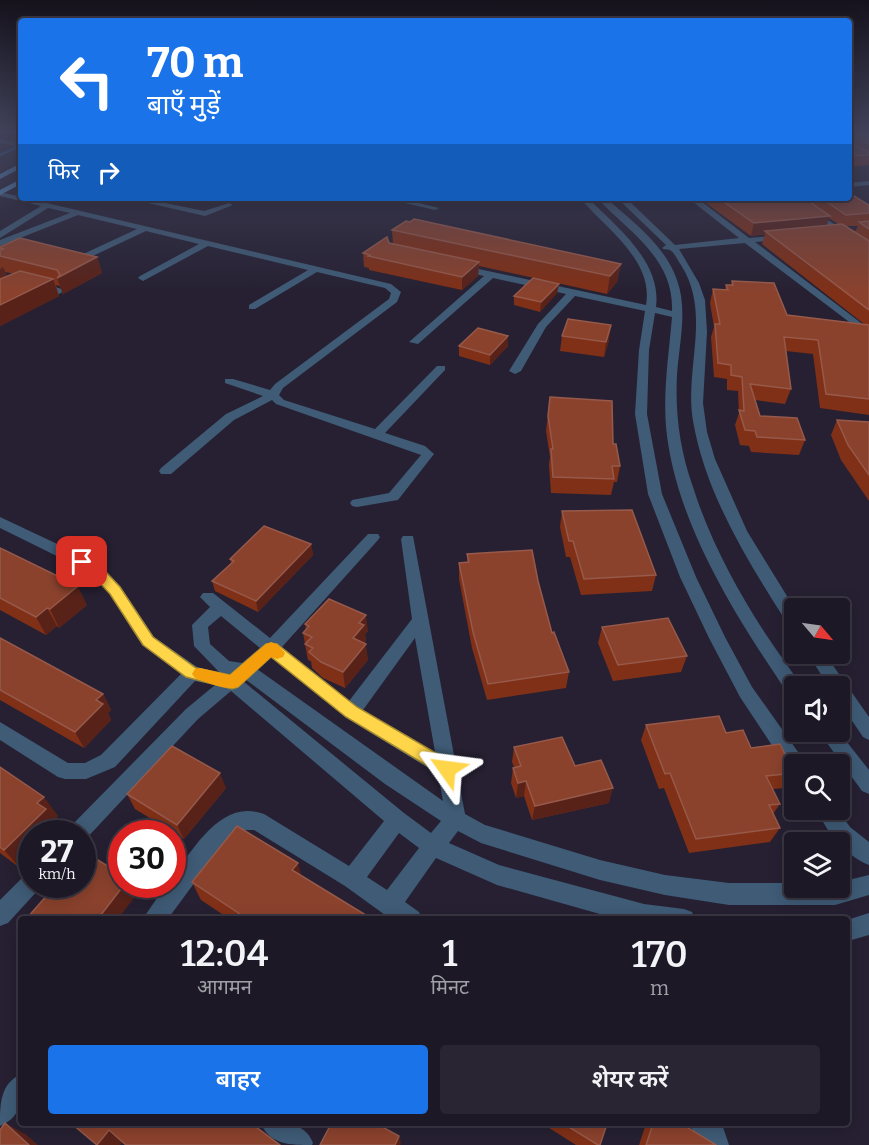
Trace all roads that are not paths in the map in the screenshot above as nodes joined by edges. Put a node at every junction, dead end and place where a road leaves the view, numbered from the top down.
1 (13, 185) edge
2 (0, 193) edge
3 (18, 197) edge
4 (36, 201) edge
5 (144, 201) edge
6 (401, 201) edge
7 (587, 201) edge
8 (605, 201) edge
9 (625, 201) edge
10 (696, 201) edge
11 (795, 201) edge
12 (49, 204) junction
13 (229, 205) dead end
14 (435, 208) dead end
15 (80, 212) junction
16 (146, 228) junction
17 (860, 230) edge
18 (841, 232) junction
19 (829, 233) edge
20 (0, 235) edge
21 (794, 236) edge
22 (748, 240) junction
23 (0, 243) edge
24 (207, 243) junction
25 (672, 247) junction
26 (654, 249) junction
27 (633, 250) junction
28 (869, 252) edge
29 (81, 258) edge
30 (449, 266) edge
31 (314, 270) junction
32 (491, 275) junction
33 (8, 277) edge
34 (143, 278) dead end
35 (25, 282) junction
36 (59, 291) edge
37 (572, 293) junction
38 (0, 294) edge
39 (252, 307) dead end
40 (650, 309) junction
41 (677, 315) junction
42 (869, 334) edge
43 (414, 342) dead end
44 (441, 368) dead end
45 (515, 371) dead end
46 (229, 381) dead end
47 (273, 394) junction
48 (377, 434) junction
49 (166, 471) dead end
50 (357, 503) dead end
51 (0, 522) edge
52 (373, 537) dead end
53 (408, 538) dead end
54 (784, 605) edge
55 (420, 620) junction
56 (271, 648) junction
57 (192, 673) junction
58 (239, 676) junction
59 (786, 676) edge
60 (850, 704) edge
61 (351, 712) junction
62 (0, 730) edge
63 (869, 732) edge
64 (836, 742) edge
65 (788, 754) edge
66 (447, 769) junction
67 (869, 785) edge
68 (456, 819) junction
69 (90, 820) edge
70 (397, 820) junction
71 (834, 820) edge
72 (433, 846) junction
73 (869, 855) edge
74 (352, 879) junction
75 (869, 885) edge
76 (18, 896) edge
77 (390, 904) junction
78 (0, 915) edge
79 (156, 916) edge
80 (406, 916) edge
81 (652, 916) edge
82 (869, 924) edge
83 (850, 929) edge
84 (18, 1091) edge
85 (0, 1113) edge
86 (277, 1126) edge
87 (705, 1126) edge
88 (300, 1143) dead end
89 (716, 1145) edge

1 - 2 main road
2 - 3 street
4 - 12 street
5 - 13 street
6 - 14 street
7 - 27 street
8 - 26 street
9 - 25 street
10 - 22 street
11 - 18 street
12 - 15 street
12 - 20 street
15 - 16 street
15 - 23 street
16 - 24 street
16 - 29 street
17 - 18 street
18 - 19 street
18 - 28 street
21 - 22 street
22 - 25 street
22 - 42 street
24 - 31 street
24 - 34 street
25 - 26 street
25 - 54 street
26 - 27 street
26 - 41 street
27 - 40 street
30 - 32 street
31 - 39 street
31 - 47 street
32 - 37 street
32 - 43 street
33 - 35 street
35 - 36 street
35 - 38 street
37 - 40 street
37 - 45 street
40 - 41 street
40 - 65 street
41 - 59 street
44 - 48 street
46 - 47 street
47 - 48 street
47 - 49 street
48 - 50 street
51 - 57 street
52 - 56 street
53 - 55 street
55 - 61 street
55 - 66 street
56 - 58 street
56 - 58 street
56 - 61 street
57 - 58 street
57 - 62 street
58 - 68 street
58 - 69 street
58 - 70 street
60 - 63 street
61 - 66 street
64 - 67 street
66 - 68 street
68 - 72 street
68 - 75 street
70 - 72 street
70 - 74 street
71 - 73 street
72 - 77 street
72 - 81 street
74 - 77 street
74 - 79 street
76 - 78 street
77 - 80 street
82 - 83 street
84 - 85 street
86 - 88 street
87 - 89 street

